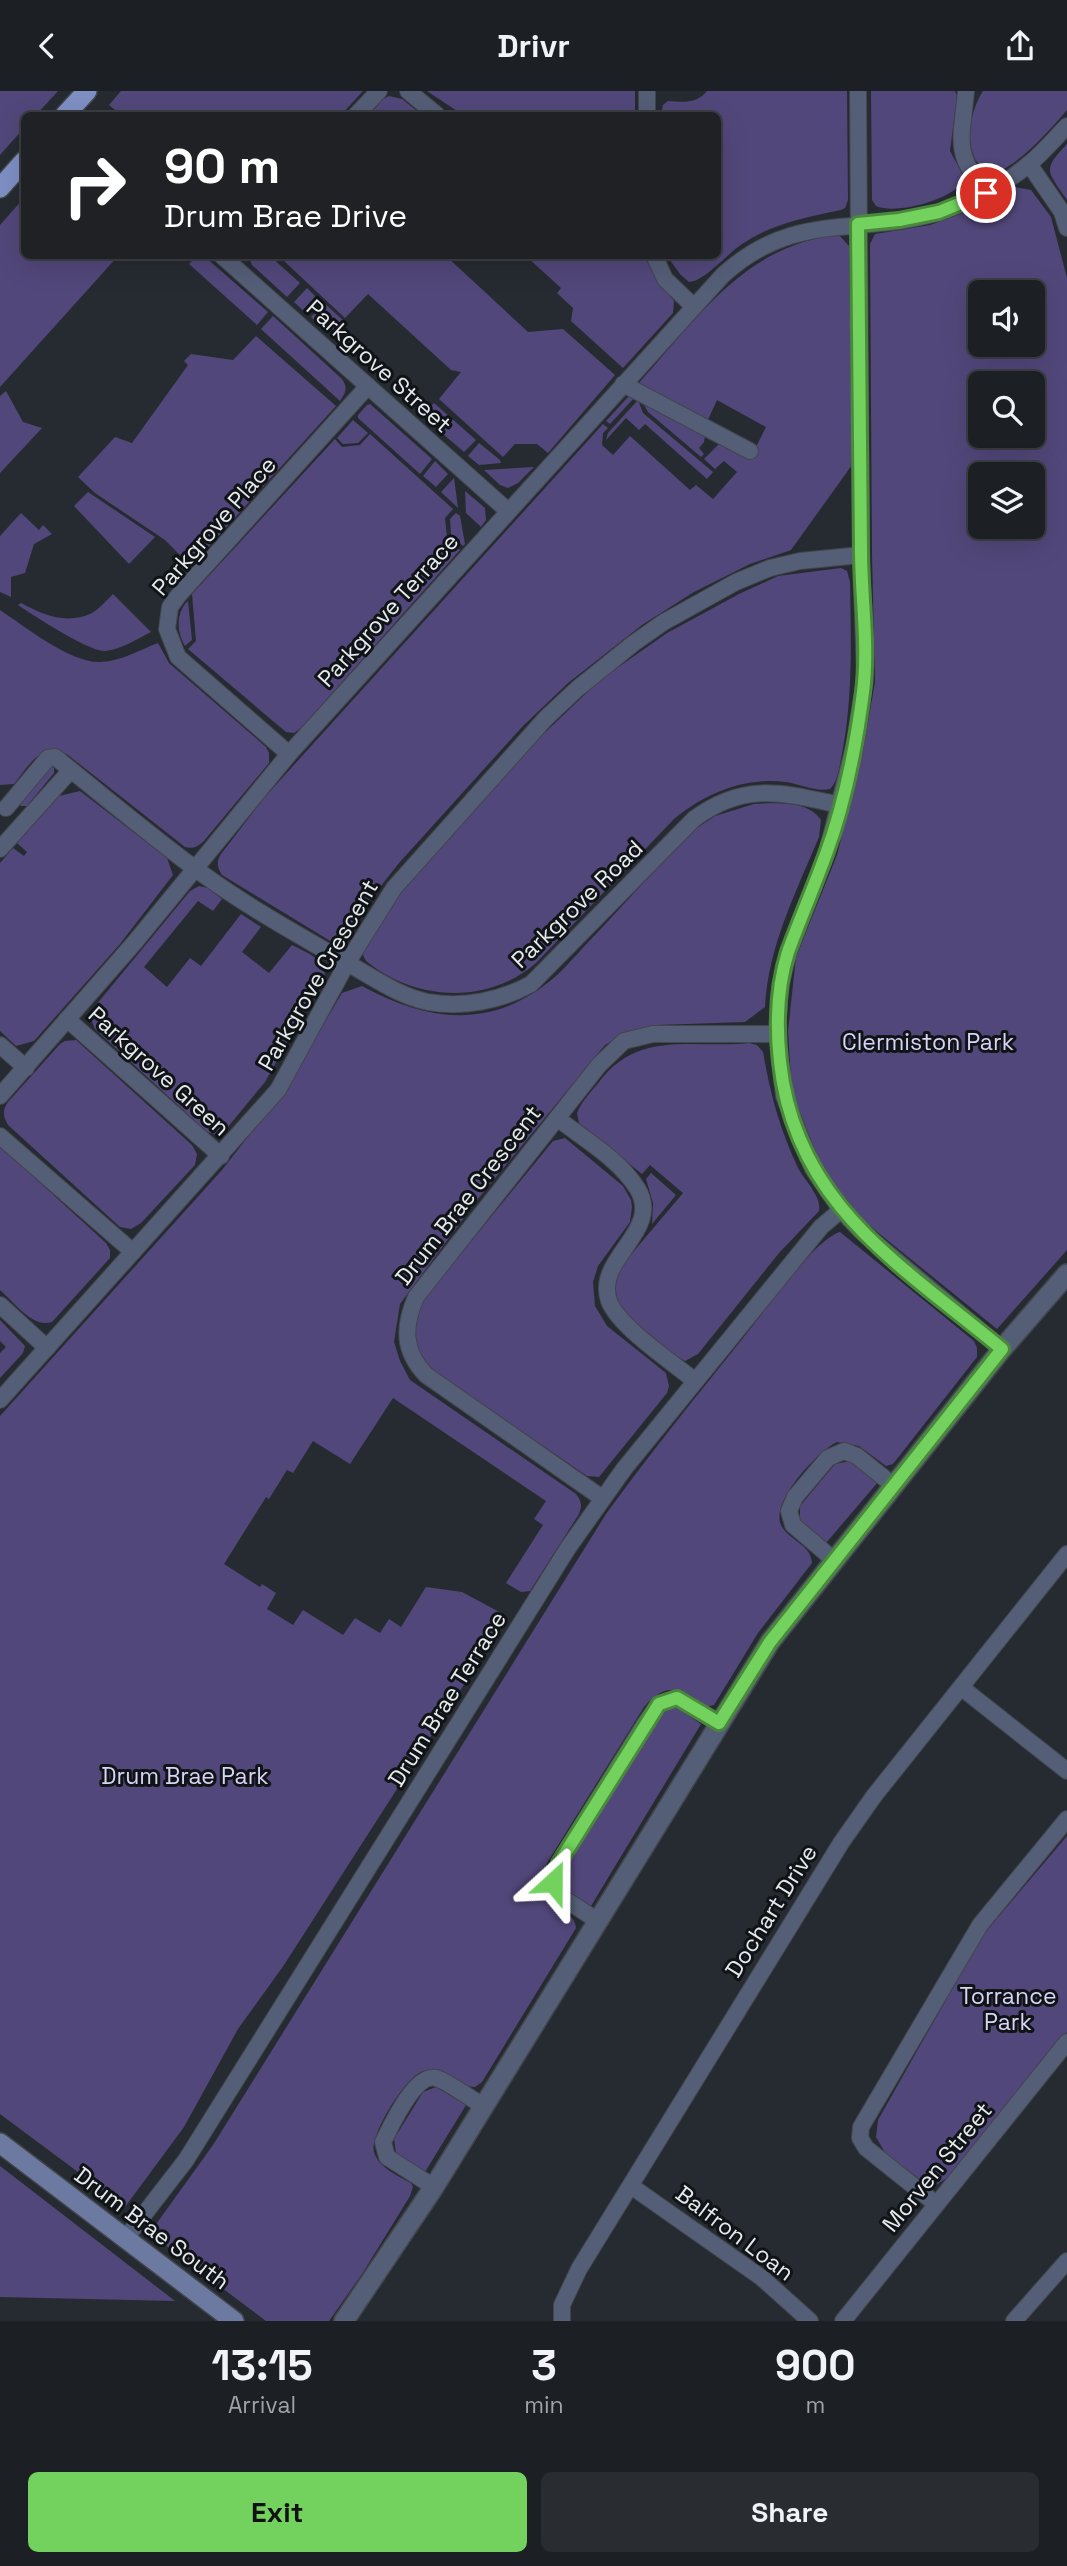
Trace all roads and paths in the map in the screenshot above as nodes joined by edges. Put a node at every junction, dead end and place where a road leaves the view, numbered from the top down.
1 (87, 91) edge
2 (379, 91) edge
3 (408, 91) edge
4 (647, 91) edge
5 (858, 91) edge
6 (966, 91) edge
7 (68, 112) edge
8 (359, 112) edge
9 (433, 112) edge
10 (647, 112) edge
11 (1067, 126) edge
12 (21, 164) edge
13 (1029, 164) junction
14 (0, 188) edge
15 (986, 193) junction
16 (858, 224) junction
17 (1067, 228) edge
18 (228, 259) edge
19 (656, 259) edge
20 (693, 306) junction
21 (624, 384) junction
22 (368, 386) junction
23 (750, 451) dead end
24 (508, 511) junction
25 (861, 555) junction
26 (289, 754) junction
27 (71, 770) junction
28 (3, 805) edge
29 (840, 805) junction
30 (23, 823) junction
31 (0, 849) edge
32 (194, 868) junction
33 (347, 963) junction
34 (67, 1019) junction
35 (777, 1034) junction
36 (0, 1045) edge
37 (26, 1068) junction
38 (0, 1096) edge
39 (557, 1118) junction
40 (0, 1136) edge
41 (220, 1156) junction
42 (841, 1210) junction
43 (133, 1252) junction
44 (1067, 1274) edge
45 (0, 1305) edge
46 (47, 1348) junction
47 (1002, 1349) junction
48 (695, 1381) junction
49 (0, 1400) edge
50 (894, 1486) junction
51 (602, 1499) junction
52 (1067, 1554) edge
53 (834, 1560) junction
54 (1061, 1573) edge
55 (962, 1688) junction
56 (719, 1723) junction
57 (1067, 1771) edge
58 (1067, 1819) edge
59 (598, 1921) junction
60 (1067, 2042) edge
61 (484, 2106) junction
62 (0, 2143) edge
63 (631, 2186) junction
64 (434, 2187) junction
65 (936, 2204) junction
66 (125, 2239) junction
67 (1067, 2260) edge
68 (234, 2321) edge
69 (344, 2321) edge
70 (562, 2321) edge
71 (810, 2321) edge
72 (843, 2321) edge
73 (1014, 2321) edge

1 - 7 main road
2 - 8 street
3 - 9 street
4 - 10 street
5 - 16 street
6 - 15 street
11 - 13 street, Parkgrove Terrace
12 - 14 main road
13 - 15 street, Parkgrove Terrace
13 - 17 street
15 - 16 street, Parkgrove Terrace
16 - 20 street, Parkgrove Terrace
16 - 25 street
18 - 22 street, Parkgrove Street
19 - 20 street
20 - 21 street, Parkgrove Terrace
21 - 23 street
21 - 24 street, Parkgrove Terrace
22 - 24 street, Parkgrove Street
22 - 26 street, Parkgrove Place
24 - 26 street, Parkgrove Terrace
25 - 29 street
25 - 33 street, Parkgrove Crescent
26 - 32 street, Parkgrove Terrace
27 - 28 street, Parkgrove Road
27 - 30 street
27 - 32 street, Parkgrove Road
28 - 30 street, Parkgrove Road
29 - 33 street, Parkgrove Road
29 - 35 street
30 - 31 street
32 - 33 street, Parkgrove Road
32 - 34 street, Parkgrove Terrace
33 - 41 street, Parkgrove Crescent
34 - 37 street, Parkgrove Terrace
34 - 41 street, Parkgrove Green
35 - 39 street, Drum Brae Crescent
35 - 42 street
36 - 37 street
37 - 38 street, Parkgrove Terrace
39 - 48 street
39 - 51 street, Drum Brae Crescent
40 - 43 street
41 - 43 street, Parkgrove Crescent
42 - 47 street
42 - 48 street, Drum Brae Terrace
43 - 46 street, Parkgrove Crescent
44 - 47 street
45 - 46 street
46 - 49 street, Parkgrove Crescent
47 - 50 street
48 - 51 street, Drum Brae Terrace
50 - 53 street
50 - 53 street
51 - 66 street, Drum Brae Terrace
52 - 54 street, Dochart Drive
53 - 56 street
54 - 55 street, Dochart Drive
55 - 57 street
55 - 63 street, Dochart Drive
56 - 59 street
56 - 59 street
58 - 65 street
59 - 61 street
60 - 65 street, Morven Street
61 - 64 street
61 - 64 street
62 - 66 main road, Drum Brae South
63 - 70 street, Dochart Drive
63 - 71 street, Balfron Loan
64 - 69 street
65 - 72 street, Morven Street
66 - 68 main road, Drum Brae South
67 - 73 street

